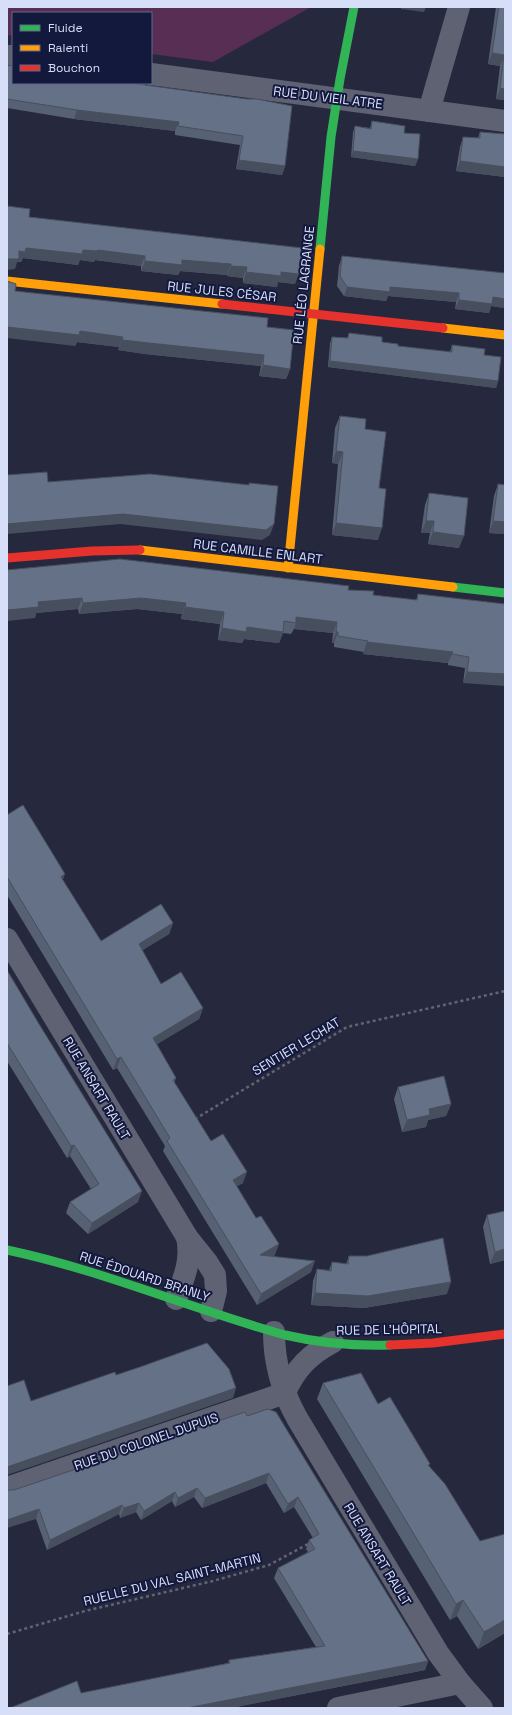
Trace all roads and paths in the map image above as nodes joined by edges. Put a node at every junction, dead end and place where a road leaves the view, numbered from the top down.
1 (354, 7) edge
2 (460, 7) edge
3 (152, 74) edge
4 (337, 98) junction
5 (429, 111) junction
6 (505, 121) edge
7 (7, 281) edge
8 (313, 314) junction
9 (505, 335) edge
10 (7, 558) edge
11 (288, 568) junction
12 (505, 593) edge
13 (7, 939) edge
14 (505, 991) edge
15 (191, 1121) edge
16 (187, 1237) junction
17 (7, 1250) edge
18 (176, 1299) junction
19 (210, 1311) junction
20 (274, 1332) junction
21 (505, 1334) edge
22 (333, 1342) junction
23 (285, 1392) junction
24 (7, 1488) edge
25 (315, 1540) edge
26 (7, 1634) edge
27 (460, 1683) junction
28 (338, 1708) edge
29 (482, 1708) edge

1 - 4 street, RUE LÉO LAGRANGE
2 - 5 street
3 - 4 street, RUE DU VIEIL ATRE
4 - 5 street, RUE DU VIEIL ATRE
4 - 8 street, RUE LÉO LAGRANGE
5 - 6 street, RUE DU VIEIL ATRE
7 - 8 street, RUE JULES CÉSAR
8 - 9 street, RUE JULES CÉSAR
8 - 11 street, RUE LÉO LAGRANGE
10 - 11 street, RUE CAMILLE ENLART
11 - 12 street, RUE CAMILLE ENLART
13 - 16 street, RUE ANSART RAULT
14 - 15 path, SENTIER LECHAT
16 - 18 street, RUE ANSART RAULT
16 - 19 street, RUE ANSART RAULT
17 - 18 street, RUE ÉDOUARD BRANLY
18 - 19 street, RUE ÉDOUARD BRANLY
19 - 20 street, RUE ÉDOUARD BRANLY
20 - 22 street, RUE DE L'HÔPITAL
20 - 23 street, RUE ANSART RAULT
21 - 22 street, RUE DE L'HÔPITAL
22 - 23 street
23 - 24 street, RUE DU COLONEL DUPUIS
23 - 27 street, RUE ANSART RAULT
25 - 26 path, RUELLE DU VAL SAINT-MARTIN
27 - 28 street
27 - 29 street, RUE ANSART RAULT

